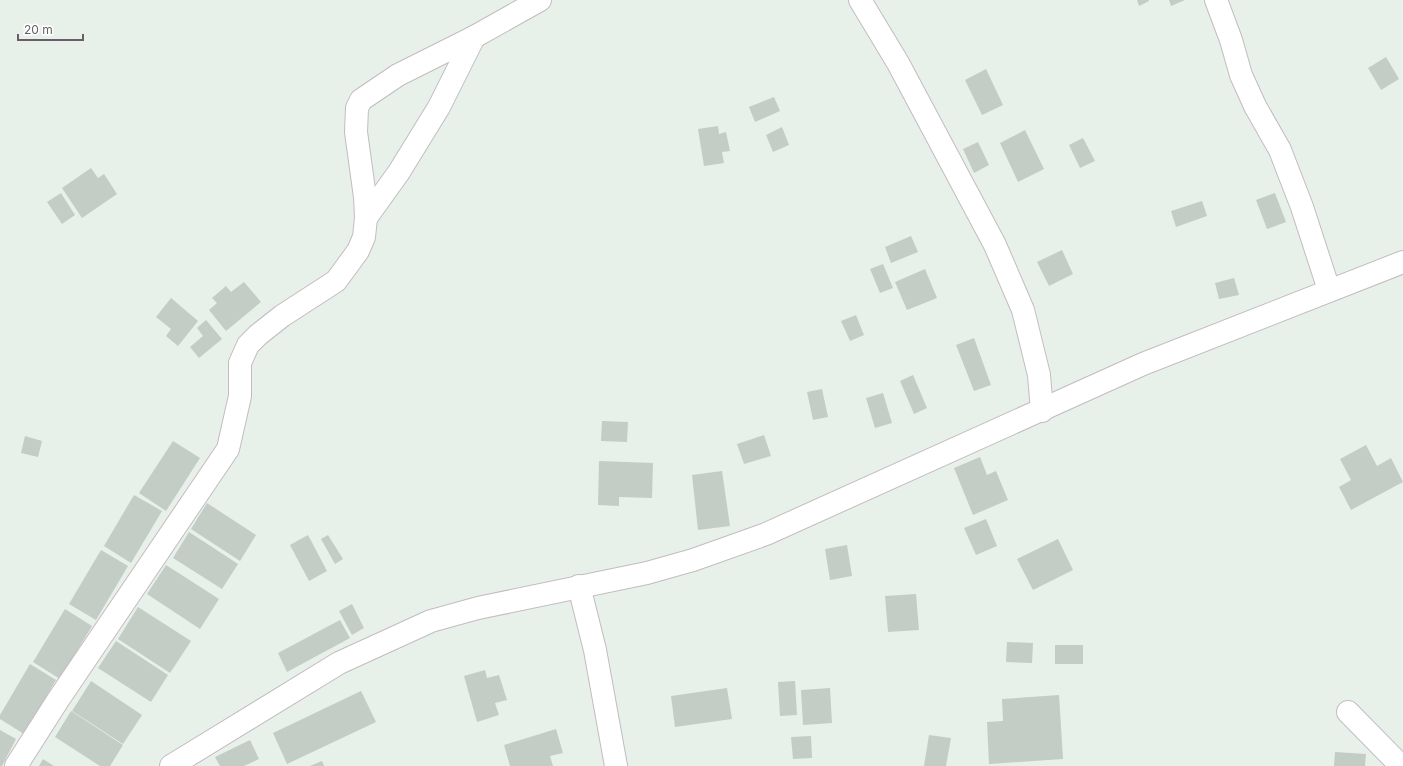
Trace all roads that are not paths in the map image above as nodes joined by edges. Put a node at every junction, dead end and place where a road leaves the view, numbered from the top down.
1 (540, 0) edge
2 (860, 0) edge
3 (1216, 0) edge
4 (474, 37) junction
5 (366, 218) junction
6 (1403, 262) edge
7 (1329, 290) junction
8 (1042, 410) junction
9 (579, 586) junction
10 (1348, 712) dead end
11 (16, 766) edge
12 (171, 766) edge
13 (616, 766) edge
14 (1401, 766) edge

1 - 4 street
2 - 8 street
3 - 7 street
4 - 5 street
4 - 5 street
5 - 11 street
6 - 7 street
7 - 8 street
8 - 9 street
9 - 12 street
9 - 13 street
10 - 14 street

